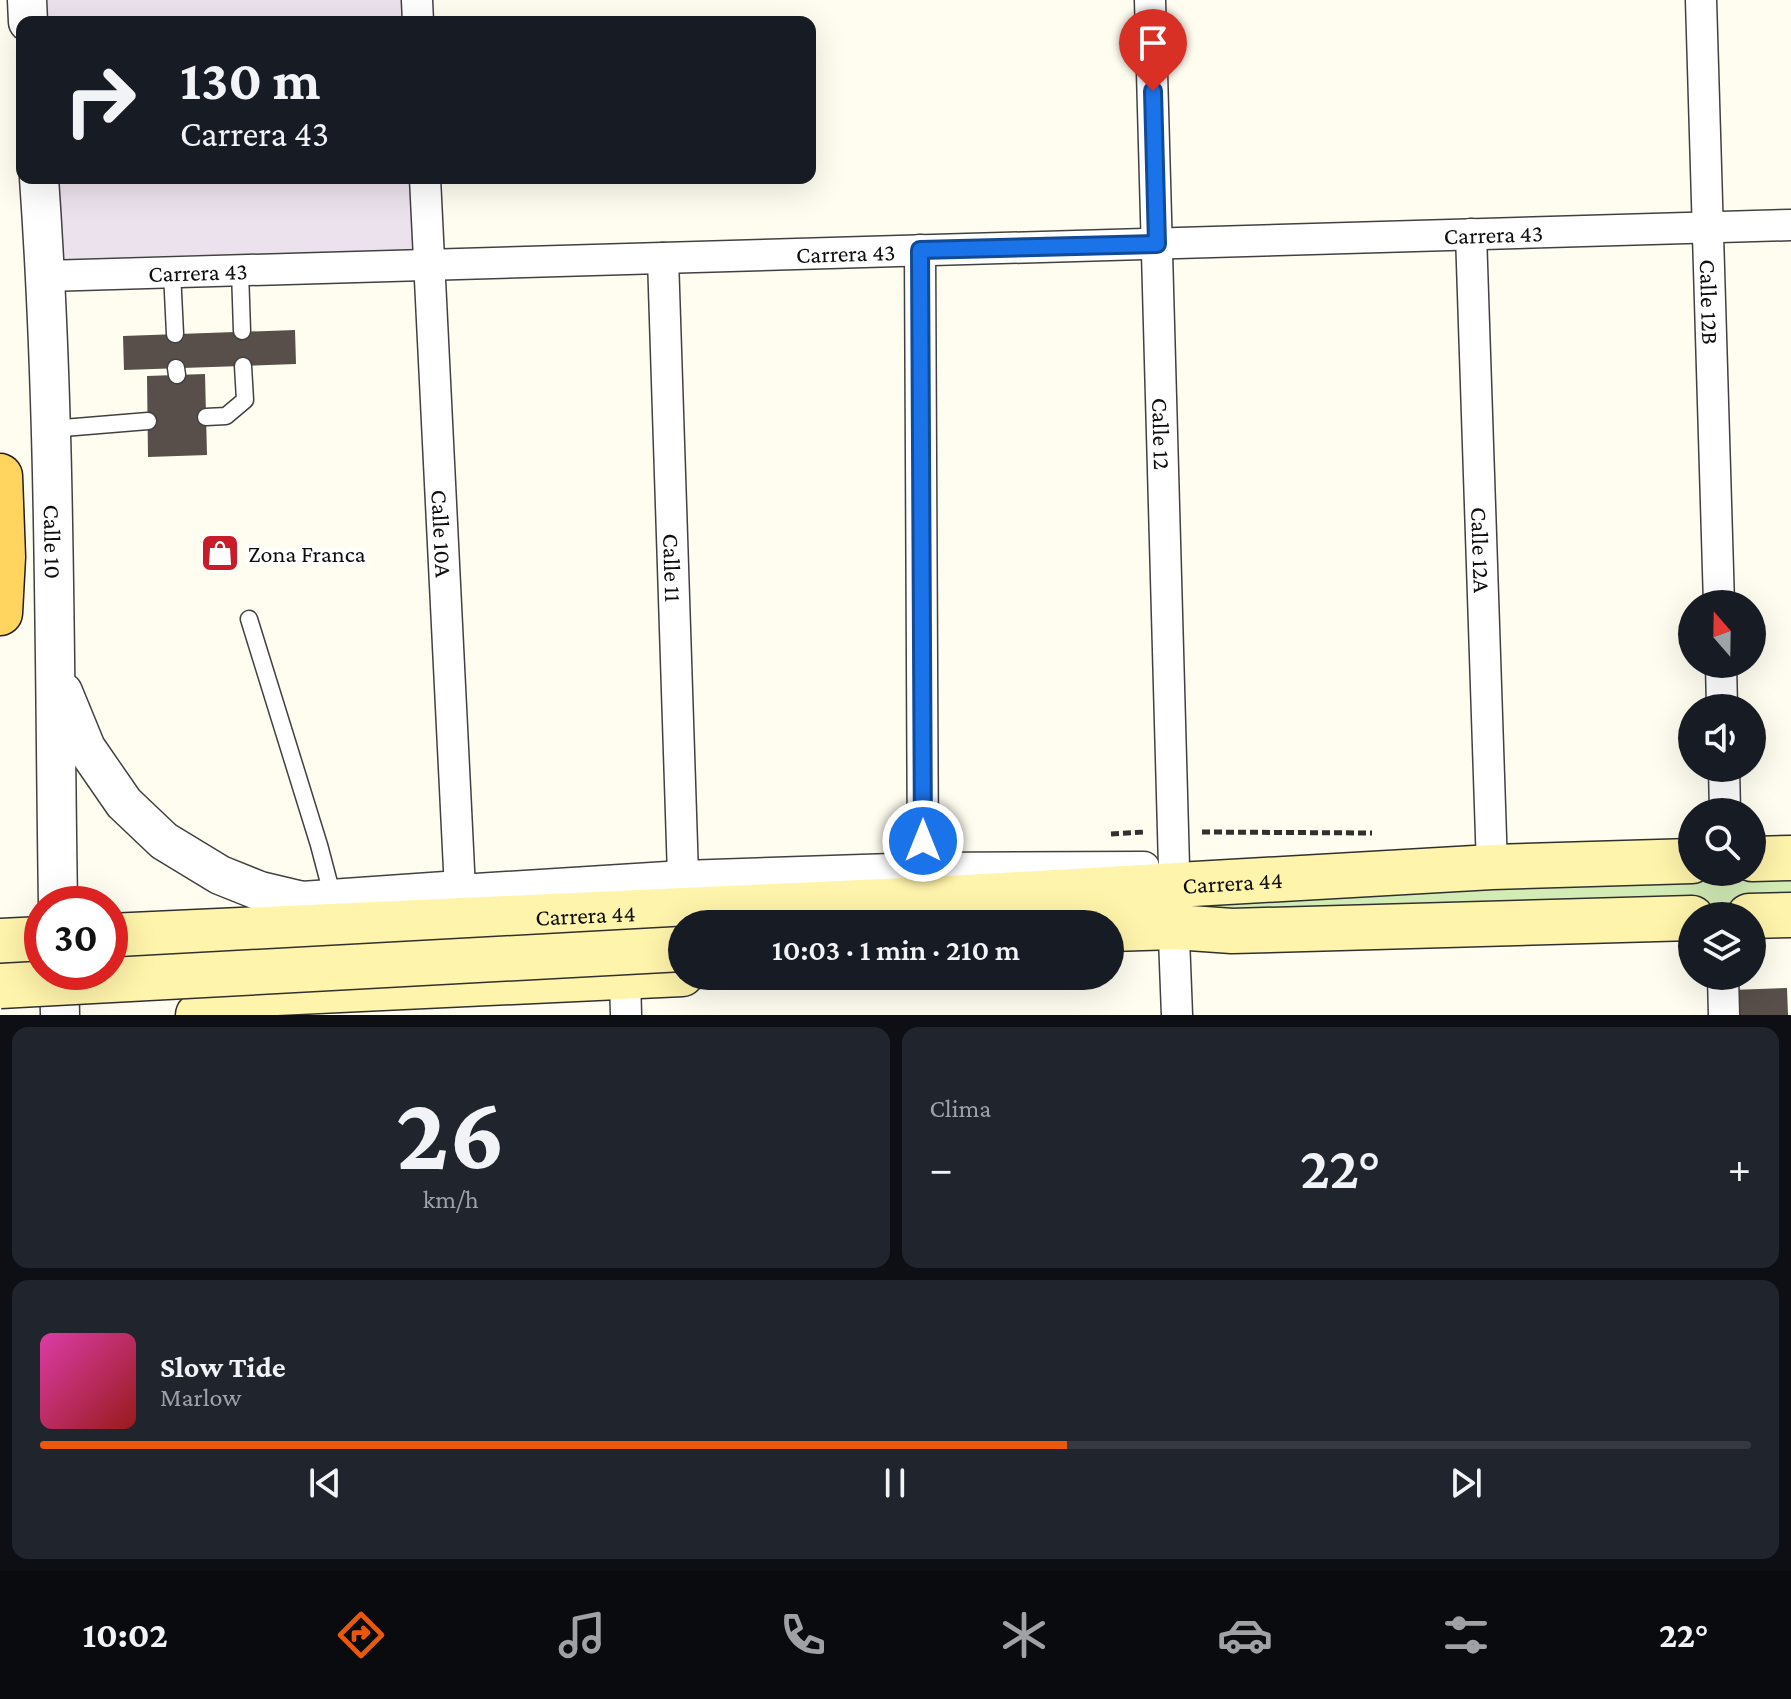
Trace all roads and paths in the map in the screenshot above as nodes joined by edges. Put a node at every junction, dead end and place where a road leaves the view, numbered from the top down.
1 (1150, 0) edge
2 (1701, 0) edge
3 (39, 184) edge
4 (425, 184) edge
5 (1791, 225) edge
6 (1708, 227) junction
7 (1471, 234) junction
8 (1157, 244) junction
9 (920, 250) junction
10 (663, 258) junction
11 (430, 265) junction
12 (240, 271) junction
13 (172, 272) junction
14 (46, 276) junction
15 (242, 331) dead end
16 (175, 334) dead end
17 (243, 366) dead end
18 (206, 417) dead end
19 (148, 421) dead end
20 (51, 429) junction
21 (0, 476) edge
22 (1719, 590) edge
23 (0, 613) edge
24 (249, 619) dead end
25 (54, 653) junction
26 (1791, 858) edge
27 (1766, 859) edge
28 (1678, 861) edge
29 (1174, 867) junction
30 (1492, 867) junction
31 (683, 876) junction
32 (936, 883) junction
33 (58, 886) edge
34 (460, 890) junction
35 (333, 898) junction
36 (1791, 915) edge
37 (1766, 916) edge
38 (1678, 918) edge
39 (1124, 929) edge
40 (1232, 931) junction
41 (128, 935) edge
42 (1174, 938) junction
43 (24, 940) edge
44 (0, 941) edge
45 (1124, 942) edge
46 (668, 950) edge
47 (668, 979) edge
48 (0, 986) edge
49 (59, 990) edge
50 (1723, 990) edge
51 (625, 996) edge
52 (0, 1001) edge
53 (1, 1015) edge
54 (60, 1015) edge
55 (198, 1015) edge
56 (1177, 1015) edge
57 (1724, 1015) edge

1 - 8 street, Calle 12
2 - 6 street, Calle 12B
3 - 14 street, Calle 10
4 - 11 street, Calle 10A
5 - 6 street, Carrera 43
6 - 7 street, Carrera 43
6 - 22 street, Calle 12B
7 - 8 street, Carrera 43
7 - 30 street, Calle 12A
8 - 9 street, Carrera 43
8 - 29 street, Calle 12
9 - 10 street, Carrera 43
9 - 32 street
10 - 11 street, Carrera 43
10 - 31 street, Calle 11
11 - 12 street, Carrera 43
11 - 34 street, Calle 10A
12 - 13 street, Carrera 43
12 - 15 lane
13 - 14 street, Carrera 43
13 - 16 lane
14 - 20 street, Calle 10
17 - 18 lane
19 - 20 lane
20 - 25 street, Calle 10
21 - 23 main road
24 - 35 lane
25 - 33 street, Calle 10
25 - 35 street
26 - 27 main road
28 - 30 main road, Carrera 44
29 - 30 street, Carrera 44
29 - 32 street, Carrera 44
30 - 32 main road, Carrera 44
31 - 32 street, Carrera 44
31 - 34 street, Carrera 44
32 - 41 main road, Carrera 44
34 - 35 street
36 - 37 main road
38 - 40 main road, Carrera 44
39 - 40 main road, Carrera 44
40 - 42 main road
42 - 45 main road
42 - 56 street
43 - 44 main road
46 - 48 main road, Carrera 44, bridge
47 - 51 main road
49 - 54 street
50 - 57 street
51 - 55 main road
52 - 53 main road

